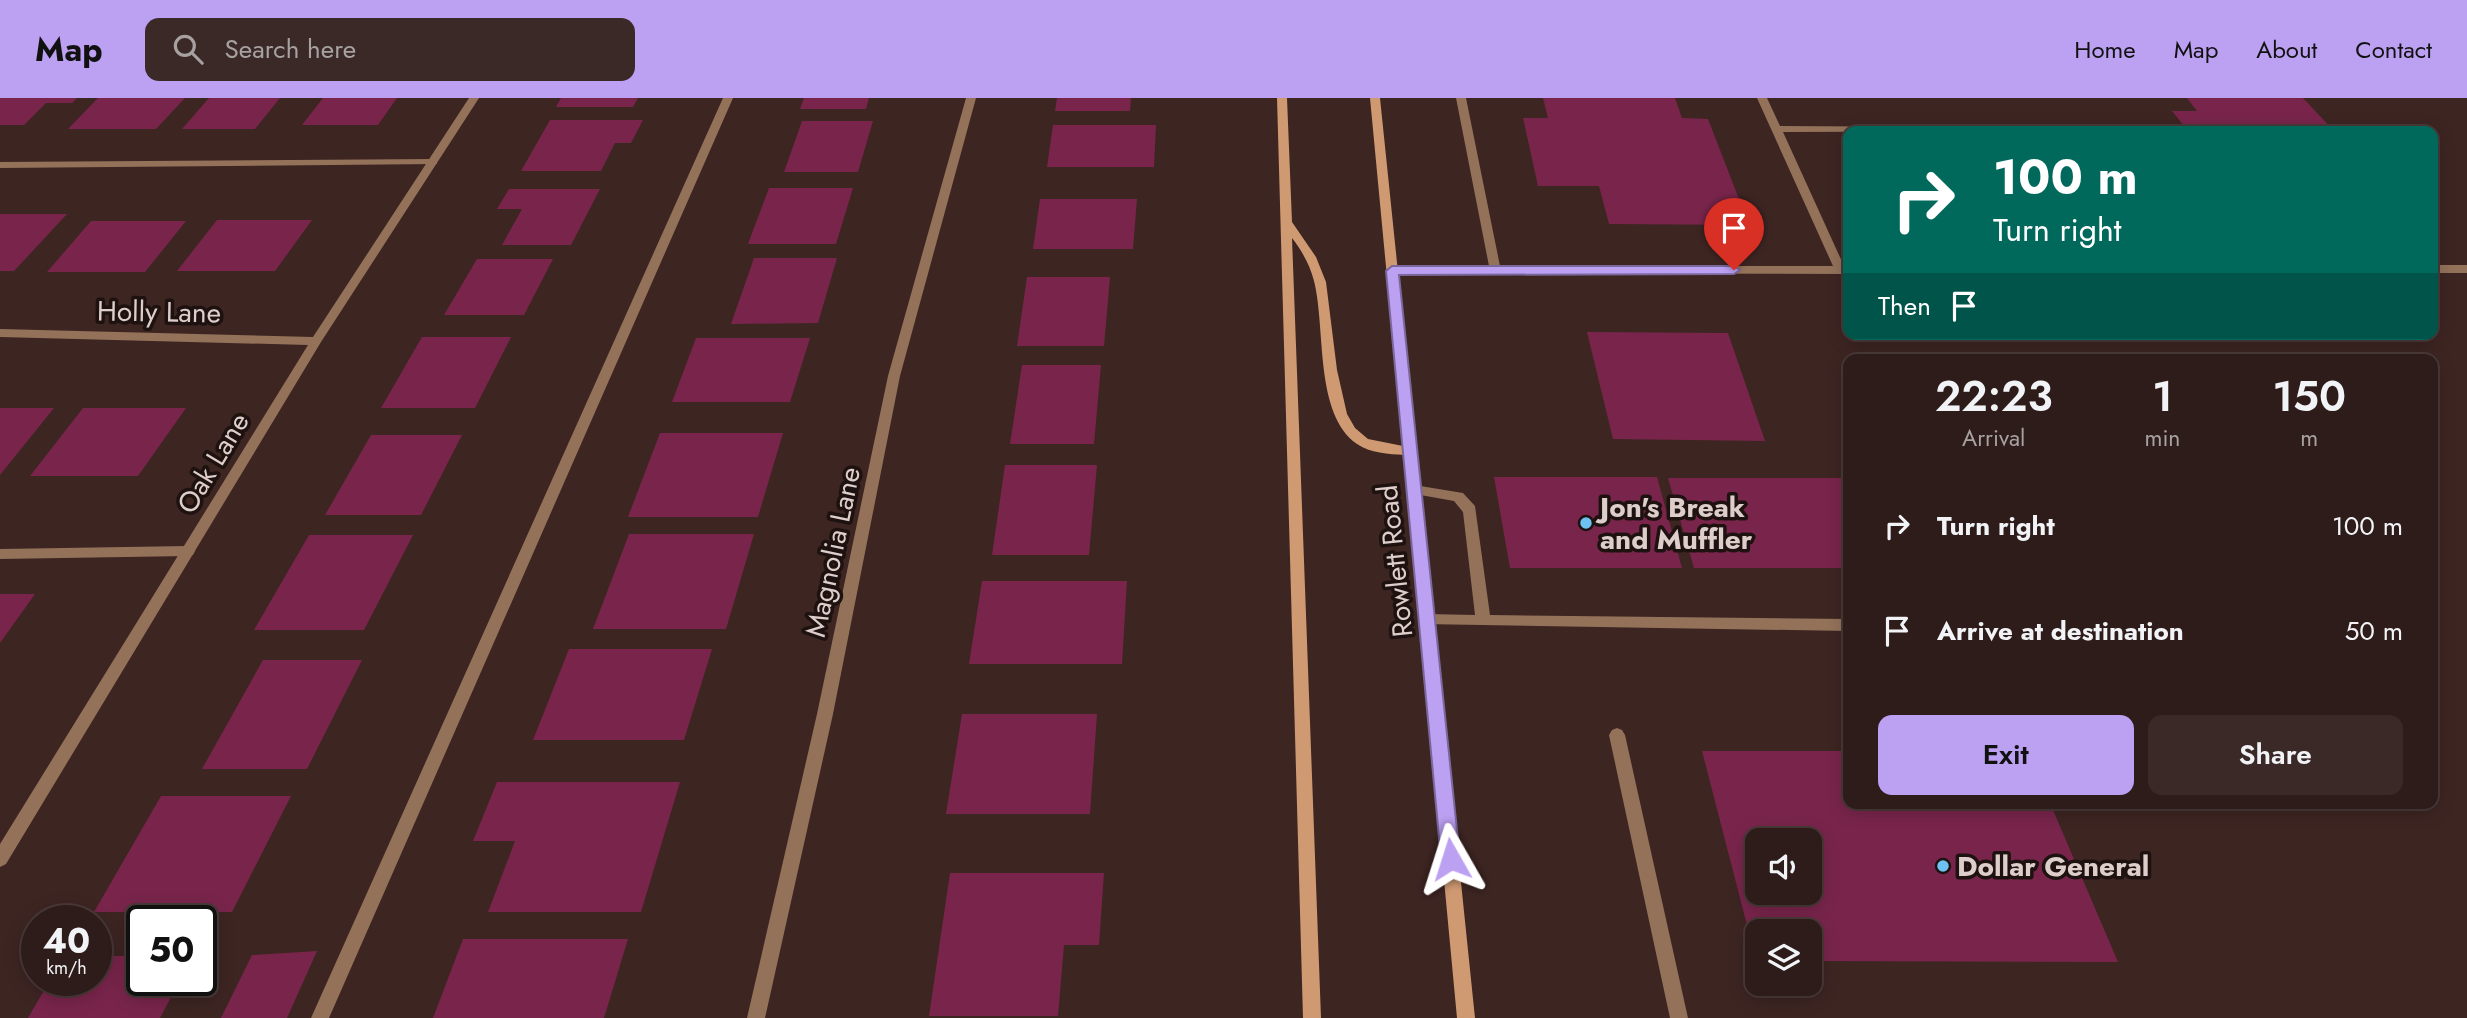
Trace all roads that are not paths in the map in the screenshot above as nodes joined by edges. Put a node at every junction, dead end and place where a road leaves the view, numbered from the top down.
1 (474, 98) edge
2 (728, 98) edge
3 (971, 98) edge
4 (1282, 98) edge
5 (1375, 98) edge
6 (1461, 98) edge
7 (1762, 98) edge
8 (1776, 129) junction
9 (1843, 129) edge
10 (433, 162) junction
11 (0, 165) edge
12 (1286, 222) junction
13 (1843, 268) edge
14 (2438, 269) edge
15 (2467, 269) edge
16 (1843, 270) edge
17 (1392, 271) junction
18 (1495, 271) junction
19 (0, 333) edge
20 (316, 341) junction
21 (1410, 451) junction
22 (1414, 490) junction
23 (188, 551) junction
24 (0, 554) edge
25 (1427, 620) junction
26 (1483, 620) junction
27 (1843, 625) edge
28 (1618, 735) dead end
29 (0, 859) edge
30 (320, 1018) edge
31 (755, 1018) edge
32 (1312, 1018) edge
33 (1466, 1018) edge
34 (1679, 1018) edge

1 - 10 street, Oak Lane
2 - 30 street
3 - 31 street, Magnolia Lane
4 - 12 main road
5 - 17 main road, Rowlett Road
6 - 18 street
7 - 8 street
8 - 9 street
8 - 13 street
10 - 11 street
10 - 20 street, Oak Lane
12 - 21 main road
12 - 32 main road
14 - 15 street
16 - 18 street
17 - 18 street
17 - 21 main road, Rowlett Road
19 - 20 street, Holly Lane
20 - 23 street, Oak Lane
21 - 22 main road, Rowlett Road
22 - 25 main road, Rowlett Road
22 - 26 street
23 - 24 street
23 - 29 street, Oak Lane
25 - 26 street
25 - 33 main road, Rowlett Road
26 - 27 street
28 - 34 street

